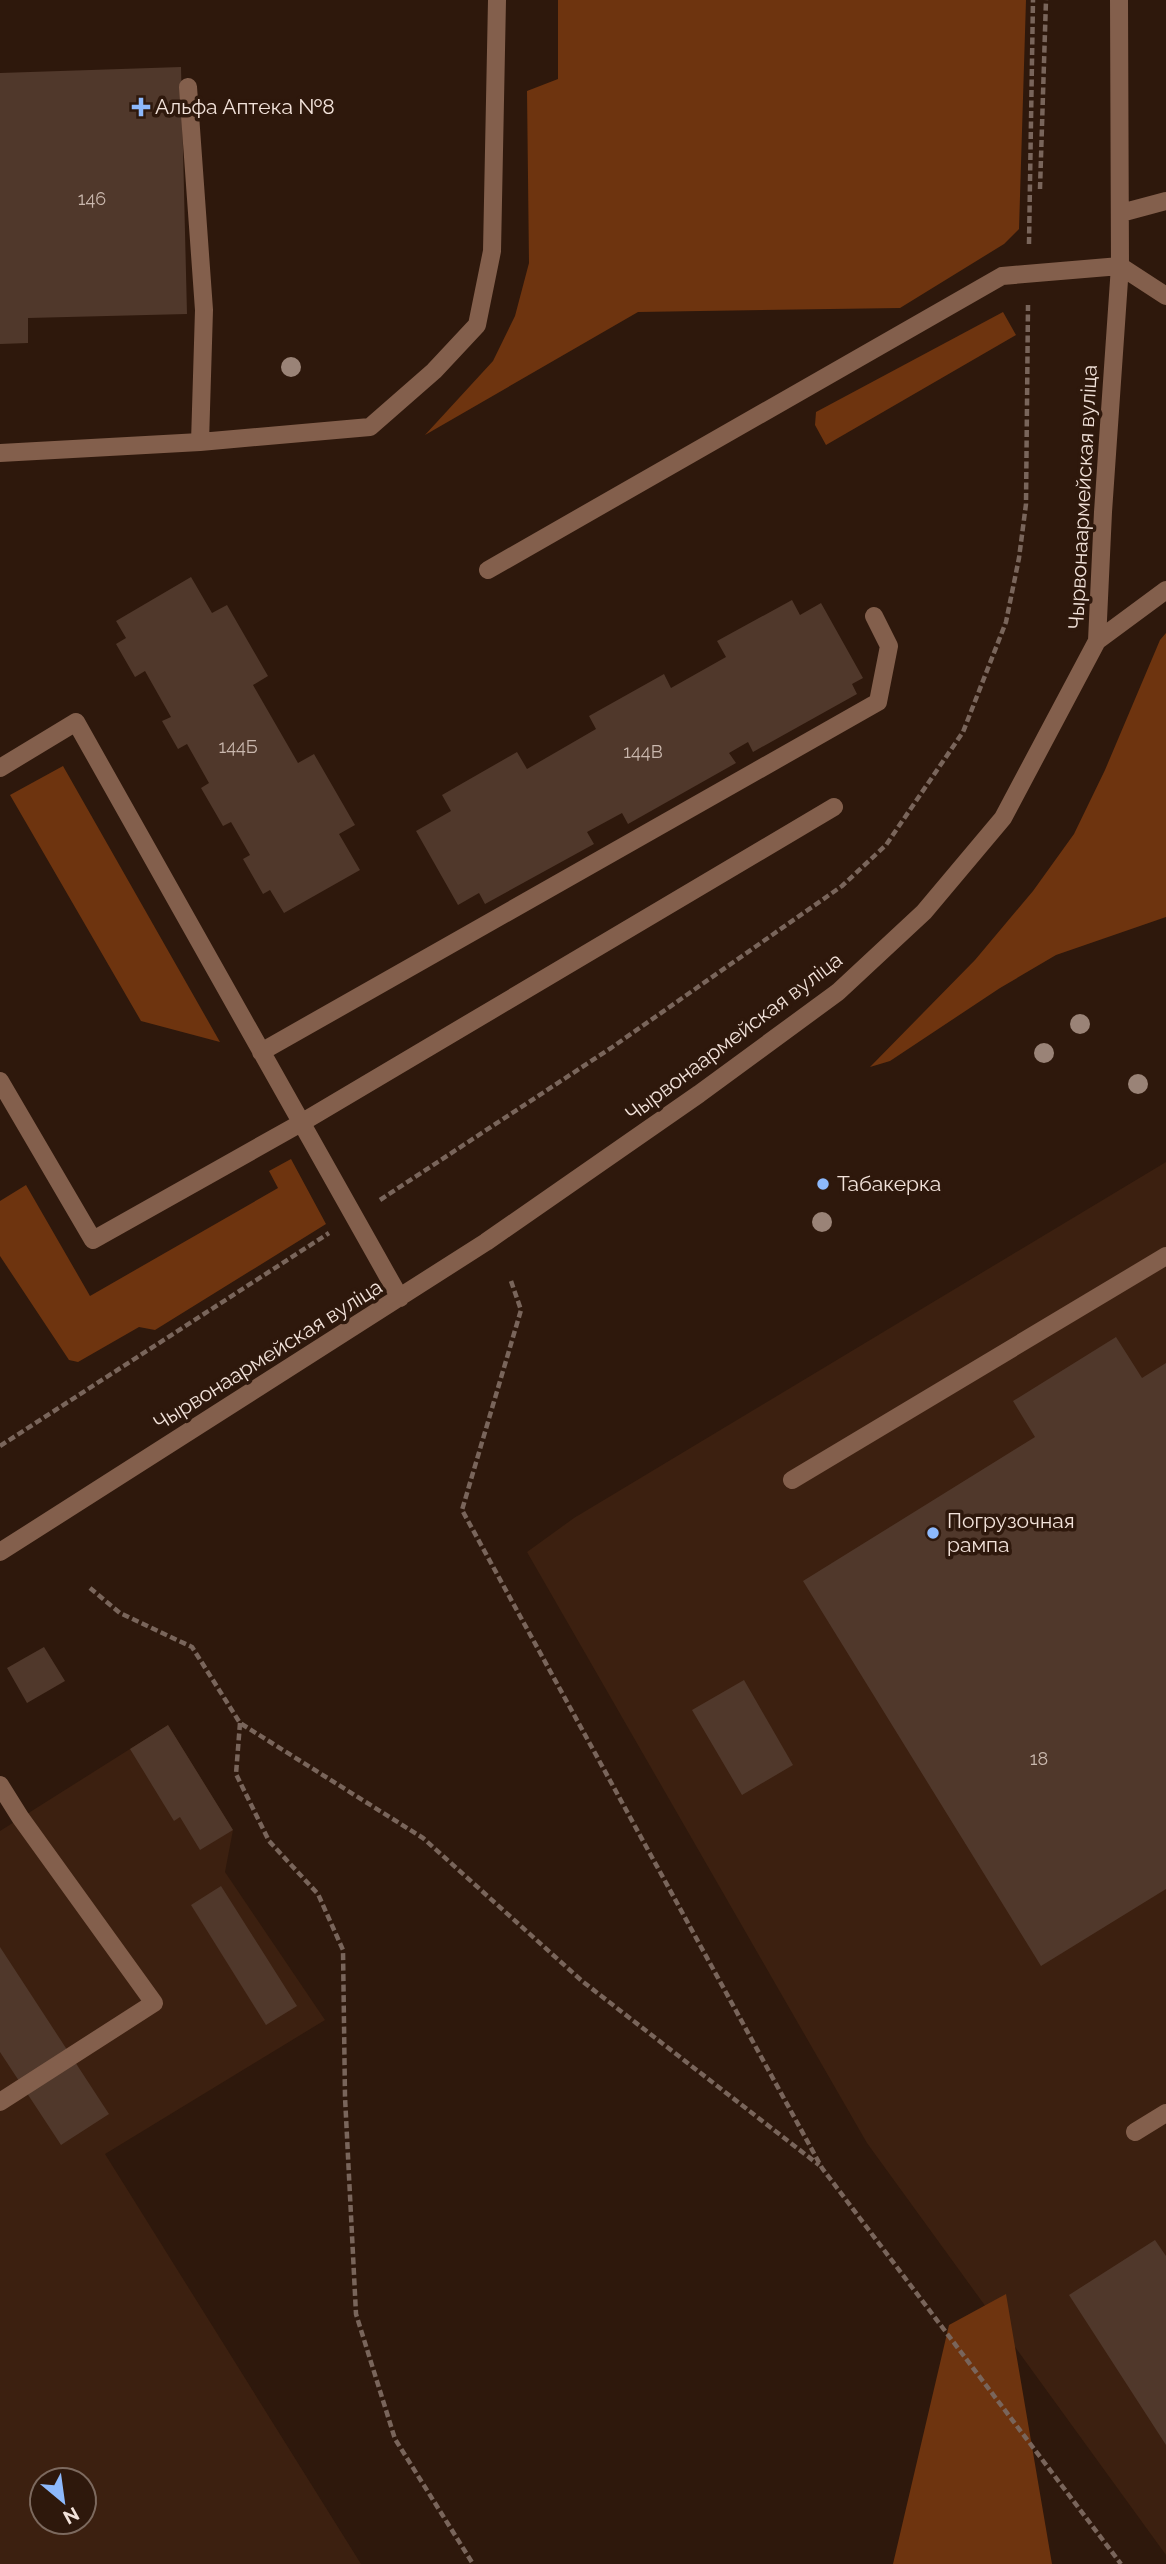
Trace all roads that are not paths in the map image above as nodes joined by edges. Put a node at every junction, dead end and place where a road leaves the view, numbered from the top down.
1 (497, 0) edge
2 (1119, 0) edge
3 (188, 87) dead end
4 (1166, 201) edge
5 (1121, 213) junction
6 (1120, 266) junction
7 (1166, 296) edge
8 (200, 442) junction
9 (0, 453) edge
10 (488, 570) dead end
11 (1166, 590) edge
12 (874, 616) dead end
13 (1097, 641) junction
14 (0, 768) edge
15 (834, 807) dead end
16 (261, 1052) junction
17 (0, 1081) edge
18 (301, 1123) junction
19 (1166, 1256) edge
20 (400, 1298) junction
21 (792, 1480) dead end
22 (0, 1552) edge
23 (0, 1785) edge
24 (0, 2102) edge
25 (1166, 2113) edge
26 (1135, 2132) dead end

1 - 8 street
2 - 5 street, Чырвонаармейская вуліца
3 - 8 street
4 - 5 street
5 - 6 street, Чырвонаармейская вуліца
6 - 7 street
6 - 10 street
6 - 13 street, Чырвонаармейская вуліца
8 - 9 street
11 - 13 street
12 - 16 street
13 - 20 street, Чырвонаармейская вуліца
14 - 16 street
15 - 18 street
16 - 18 street
17 - 18 street
18 - 20 street
19 - 21 street
20 - 22 street, Чырвонаармейская вуліца
23 - 24 street
25 - 26 street

